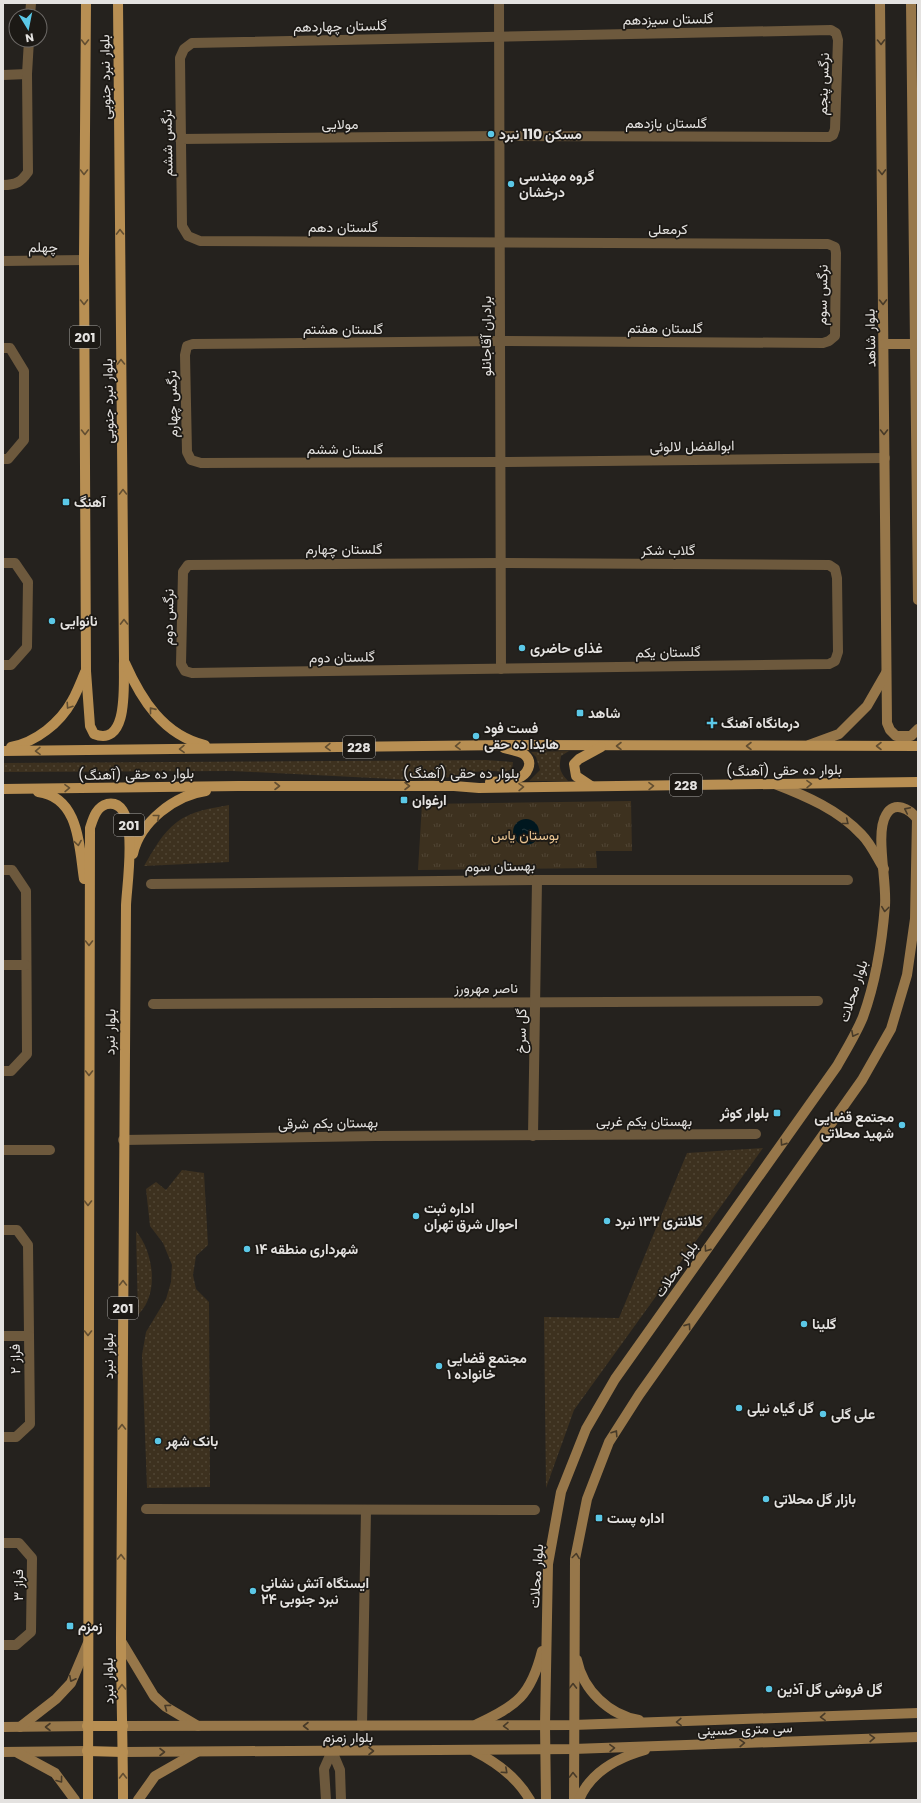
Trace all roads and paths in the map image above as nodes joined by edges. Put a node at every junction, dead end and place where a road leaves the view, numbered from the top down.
1 (86, 3) edge
2 (118, 3) edge
3 (499, 3) edge
4 (880, 3) edge
5 (911, 3) edge
6 (836, 33) joint
7 (499, 36) junction
8 (29, 48) edge
9 (184, 49) joint
10 (27, 74) junction
11 (3, 75) edge
12 (833, 135) joint
13 (499, 136) junction
14 (180, 139) junction
15 (3, 185) edge
16 (188, 236) joint
17 (500, 242) junction
18 (835, 247) joint
19 (84, 260) junction
20 (3, 261) edge
21 (500, 341) junction
22 (829, 341) joint
23 (884, 344) junction
24 (917, 344) edge
25 (187, 346) joint
26 (6, 348) edge
27 (885, 458) junction
28 (6, 459) edge
29 (191, 460) joint
30 (500, 462) junction
31 (3, 563) edge
32 (500, 563) junction
33 (188, 565) joint
34 (918, 600) edge
35 (124, 661) junction
36 (835, 661) joint
37 (7, 665) edge
38 (501, 669) junction
39 (86, 671) junction
40 (184, 671) joint
41 (886, 673) junction
42 (918, 729) edge
43 (497, 745) junction
44 (602, 746) junction
45 (806, 746) junction
46 (918, 746) edge
47 (221, 749) junction
48 (3, 750) edge
49 (918, 782) edge
50 (775, 784) junction
51 (238, 786) junction
52 (454, 786) junction
53 (591, 786) junction
54 (3, 789) edge
55 (14, 789) junction
56 (8, 870) edge
57 (884, 870) junction
58 (917, 870) edge
59 (537, 880) junction
60 (848, 880) dead end
61 (151, 884) dead end
62 (126, 889) junction
63 (89, 904) junction
64 (3, 965) edge
65 (26, 965) junction
66 (535, 1001) junction
67 (818, 1001) dead end
68 (153, 1004) dead end
69 (7, 1071) edge
70 (756, 1134) dead end
71 (533, 1136) junction
72 (123, 1140) junction
73 (3, 1150) edge
74 (50, 1150) dead end
75 (3, 1230) edge
76 (3, 1336) edge
77 (29, 1336) junction
78 (3, 1437) edge
79 (146, 1509) dead end
80 (366, 1510) junction
81 (535, 1510) dead end
82 (3, 1543) edge
83 (546, 1636) junction
84 (121, 1641) junction
85 (88, 1643) junction
86 (574, 1644) junction
87 (3, 1645) edge
88 (918, 1713) edge
89 (657, 1723) junction
90 (545, 1725) junction
91 (573, 1725) junction
92 (87, 1726) junction
93 (123, 1726) junction
94 (362, 1726) junction
95 (472, 1726) junction
96 (3, 1727) edge
97 (20, 1727) junction
98 (200, 1727) junction
99 (918, 1737) edge
100 (660, 1746) junction
101 (573, 1749) junction
102 (472, 1750) junction
103 (546, 1750) junction
104 (332, 1751) junction
105 (3, 1752) edge
106 (17, 1752) junction
107 (87, 1752) junction
108 (123, 1752) junction
109 (197, 1752) junction
110 (75, 1800) edge
111 (88, 1800) edge
112 (123, 1800) edge
113 (138, 1800) edge
114 (326, 1800) edge
115 (341, 1800) edge
116 (530, 1800) edge
117 (546, 1800) edge
118 (574, 1800) edge
119 (579, 1800) edge

1 -> 19 main road, بلوار نبرد جنوبی / 201
35 -> 2 main road, بلوار نبرد جنوبی / 201
3 - 7 street, برادران آقاجانلو
4 -> 23 main road, بلوار شاهد
5 - 24 main road
6 - 7 street, گلستان سیزدهم
6 - 12 street, نرگس پنجم
7 - 9 street, گلستان چهاردهم
7 - 13 street, برادران آقاجانلو
8 - 10 street
9 - 14 street, نرگس ششم
10 - 11 street
10 - 15 street
12 - 13 street, گلستان یازدهم
13 - 14 street, مولایی
13 - 17 street, برادران آقاجانلو
14 - 16 street, نرگس ششم
16 - 17 street, گلستان دهم
17 - 18 street, کرمعلی
17 - 21 street, برادران آقاجانلو
18 - 22 street, نرگس سوم
19 - 20 street, چهلم
19 -> 39 main road, بلوار نبرد جنوبی / 201
21 - 22 street, گلستان هفتم
21 - 25 street, گلستان هشتم
21 - 30 street, برادران آقاجانلو
23 - 24 main road
23 -> 27 main road, بلوار شاهد
24 - 34 main road
25 - 29 street, نرگس چهارم
26 - 28 street
27 - 30 street, ابوالفضل لالوئی
27 - 41 main road, بلوار شاهد
29 - 30 street, گلستان ششم
30 - 32 street, برادران آقاجانلو
31 - 37 street
32 - 33 street, گلستان چهارم
32 - 36 street, گلاب شکر
32 - 38 street, برادران آقاجانلو
33 - 40 street, نرگس دوم
35 - 39 main road, 201
47 -> 35 main road, بلوار نبرد جنوبی
36 - 38 street, گلستان یکم
38 - 40 street, گلستان دوم
39 -> 48 main road, بلوار نبرد جنوبی
41 - 42 main road, بلوار شاهد
41 - 45 main road
43 - 44 main road, بلوار ده حقی (آهنگ) / 228
43 -> 47 main road, بلوار ده حقی (آهنگ) / 228
43 - 52 main road
45 -> 44 main road, بلوار ده حقی (آهنگ) / 228
44 - 53 main road
46 -> 45 main road, بلوار ده حقی (آهنگ) / 228
47 -> 48 main road, بلوار ده حقی (آهنگ) / 228
50 -> 49 main road, بلوار ده حقی (آهنگ) / 228
53 -> 50 main road, بلوار ده حقی (آهنگ) / 228
50 -> 57 main road, بلوار محلات
51 -> 52 main road, بلوار ده حقی (آهنگ) / 228
55 -> 51 main road, بلوار ده حقی (آهنگ) / 228
62 -> 51 main road
52 -> 53 main road, بلوار ده حقی (آهنگ) / 228
54 - 55 main road, بلوار ده حقی (آهنگ) / 228
55 -> 63 main road
56 - 65 street
58 -> 57 main road
57 -> 83 main road, بلوار محلات
86 -> 58 main road
59 - 60 street, بهستان سوم
59 - 61 street, بهستان سوم
59 - 66 street, گل سرخ
62 - 63 main road, 201
62 - 72 main road, بلوار نبرد / 201
63 -> 85 main road, بلوار نبرد / 201
64 - 65 street
65 - 69 street
66 - 67 street, ناصر مهرورز
66 - 68 street, ناصر مهرورز
66 - 71 street, گل سرخ
70 - 71 street, بهستان یکم غربی
71 - 72 street, بهستان یکم شرقی
84 -> 72 main road, بلوار نبرد / 201
73 - 74 street
75 - 77 street, فراز ۲
76 - 77 street
77 - 78 street, فراز ۲
79 - 80 street
80 - 81 street
80 - 94 street
82 - 87 street, فراز ۳
83 - 90 main road, بلوار محلات
83 - 95 main road
93 -> 84 main road, بلوار نبرد / 201
98 -> 84 main road
85 - 92 main road, بلوار نبرد / 201
85 -> 97 main road
86 - 89 main road
91 -> 86 main road
88 -> 89 main road, سی متری حسینی
89 - 91 main road, سی متری حسینی
90 - 91 main road, سی متری حسینی
90 -> 95 main road, بلوار زمزم
90 - 103 main road, بلوار محلات
91 - 101 main road
92 - 93 main road
92 -> 97 main road
92 - 107 main road, بلوار نبرد / 201
93 - 98 main road, بلوار زمزم
93 - 108 main road, بلوار نبرد / 201
94 - 95 main road, بلوار زمزم
94 -> 98 main road, بلوار زمزم
96 - 97 main road
100 -> 99 main road, سی متری حسینی
101 -> 100 main road, سی متری حسینی
100 - 119 main road
101 - 103 main road, بلوار زمزم
118 -> 101 main road
102 - 103 main road, بلوار زمزم
104 -> 102 main road, بلوار زمزم
102 -> 116 main road
103 - 117 main road, بلوار محلات
104 - 109 main road, بلوار زمزم
104 - 114 street
104 - 115 street
105 - 106 main road
106 - 107 main road
106 -> 110 main road
107 - 108 main road
107 - 111 main road, بلوار نبرد / 201
108 -> 109 main road, بلوار زمزم
112 -> 108 main road, بلوار نبرد / 201
109 - 113 main road

